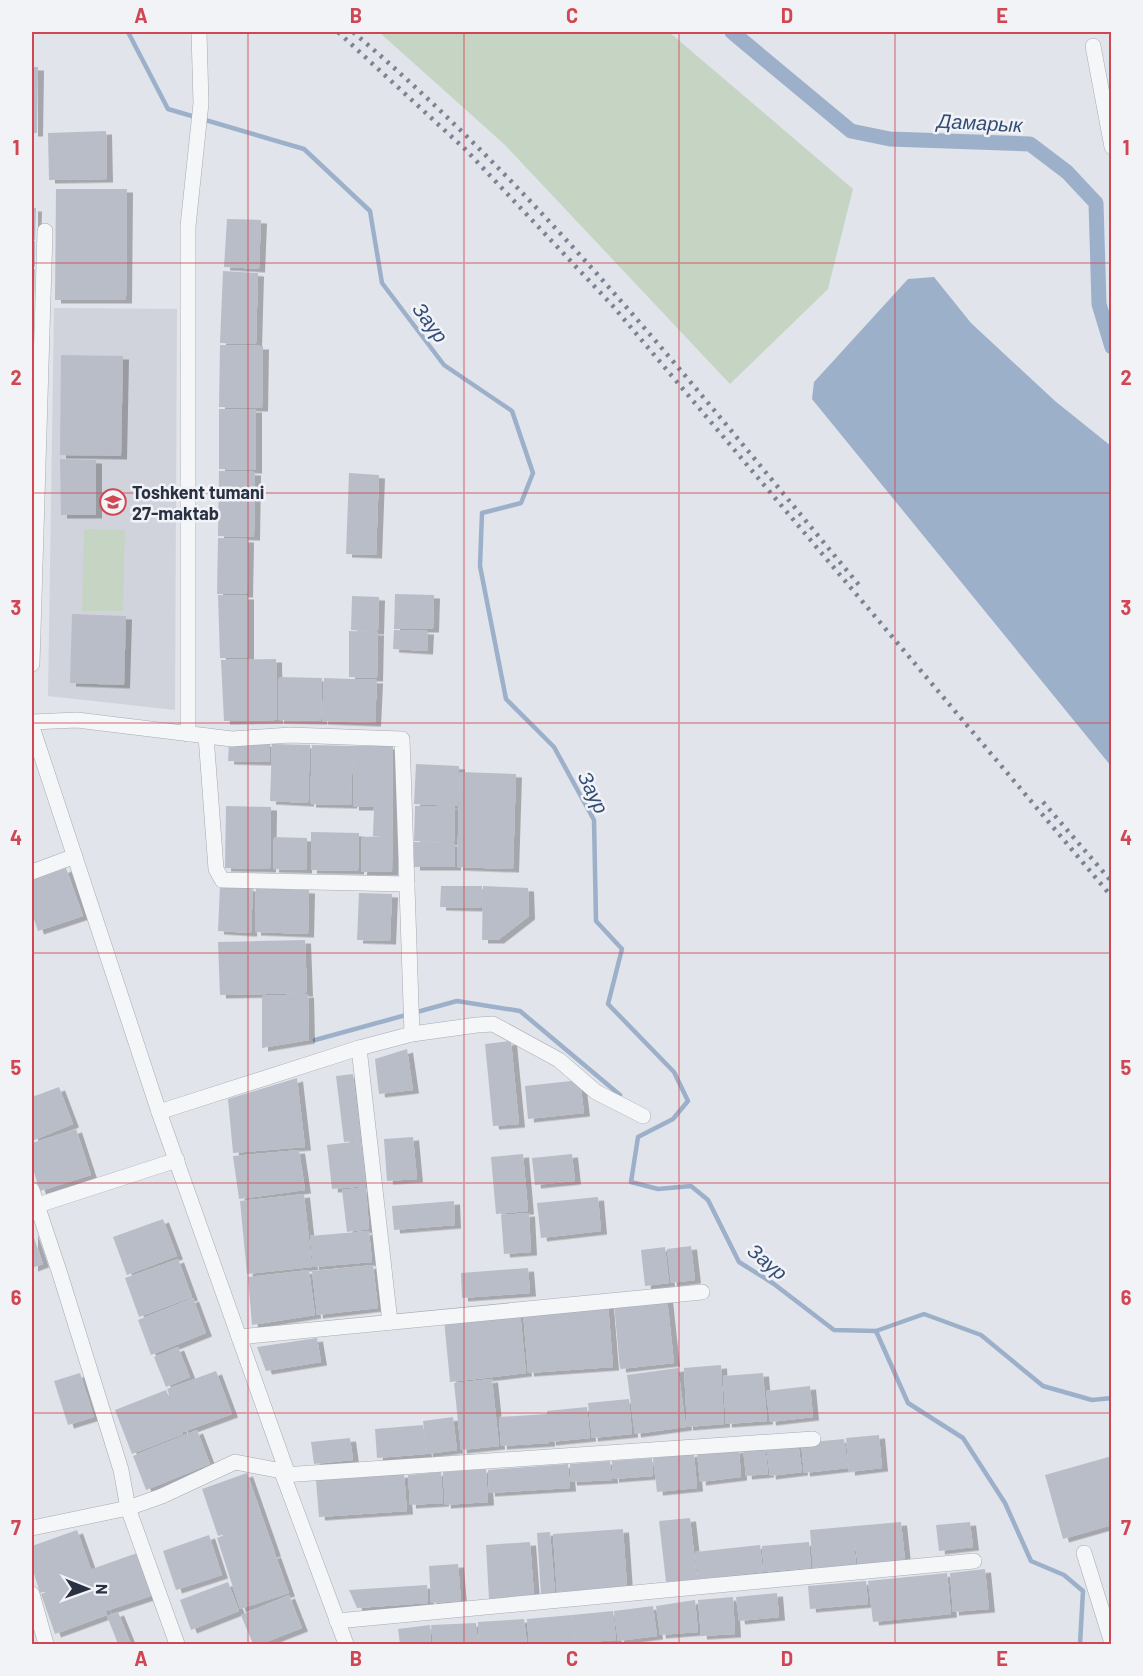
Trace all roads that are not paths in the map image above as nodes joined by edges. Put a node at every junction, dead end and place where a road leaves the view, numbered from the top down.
1 (199, 32) edge
2 (1093, 46) dead end
3 (1112, 147) edge
4 (45, 231) dead end
5 (32, 664) edge
6 (32, 722) edge
7 (32, 727) edge
8 (188, 734) junction
9 (206, 736) junction
10 (75, 856) junction
11 (32, 872) edge
12 (407, 884) junction
13 (412, 1034) junction
14 (359, 1048) junction
15 (159, 1112) junction
16 (643, 1116) dead end
17 (177, 1160) junction
18 (32, 1190) edge
19 (34, 1206) edge
20 (702, 1292) dead end
21 (390, 1322) junction
22 (239, 1337) junction
23 (813, 1439) dead end
24 (285, 1474) junction
25 (128, 1508) junction
26 (32, 1528) edge
27 (1084, 1552) dead end
28 (974, 1561) dead end
29 (32, 1594) edge
30 (337, 1621) junction
31 (1112, 1643) edge
32 (46, 1644) edge
33 (177, 1644) edge
34 (346, 1644) edge

1 - 8 street
2 - 3 street
4 - 5 street
6 - 8 street
7 - 10 street
8 - 9 street
9 - 12 street
9 - 12 street
10 - 11 street
10 - 15 street
12 - 13 street
13 - 14 street
13 - 16 street
14 - 15 street
14 - 21 street
15 - 17 street
17 - 19 street
17 - 22 street
18 - 19 street
19 - 25 street
20 - 21 street
21 - 22 street
22 - 24 street
23 - 24 street
24 - 25 street
24 - 30 street
25 - 26 street
25 - 33 street
27 - 31 street
28 - 30 street
29 - 32 street
30 - 34 street

